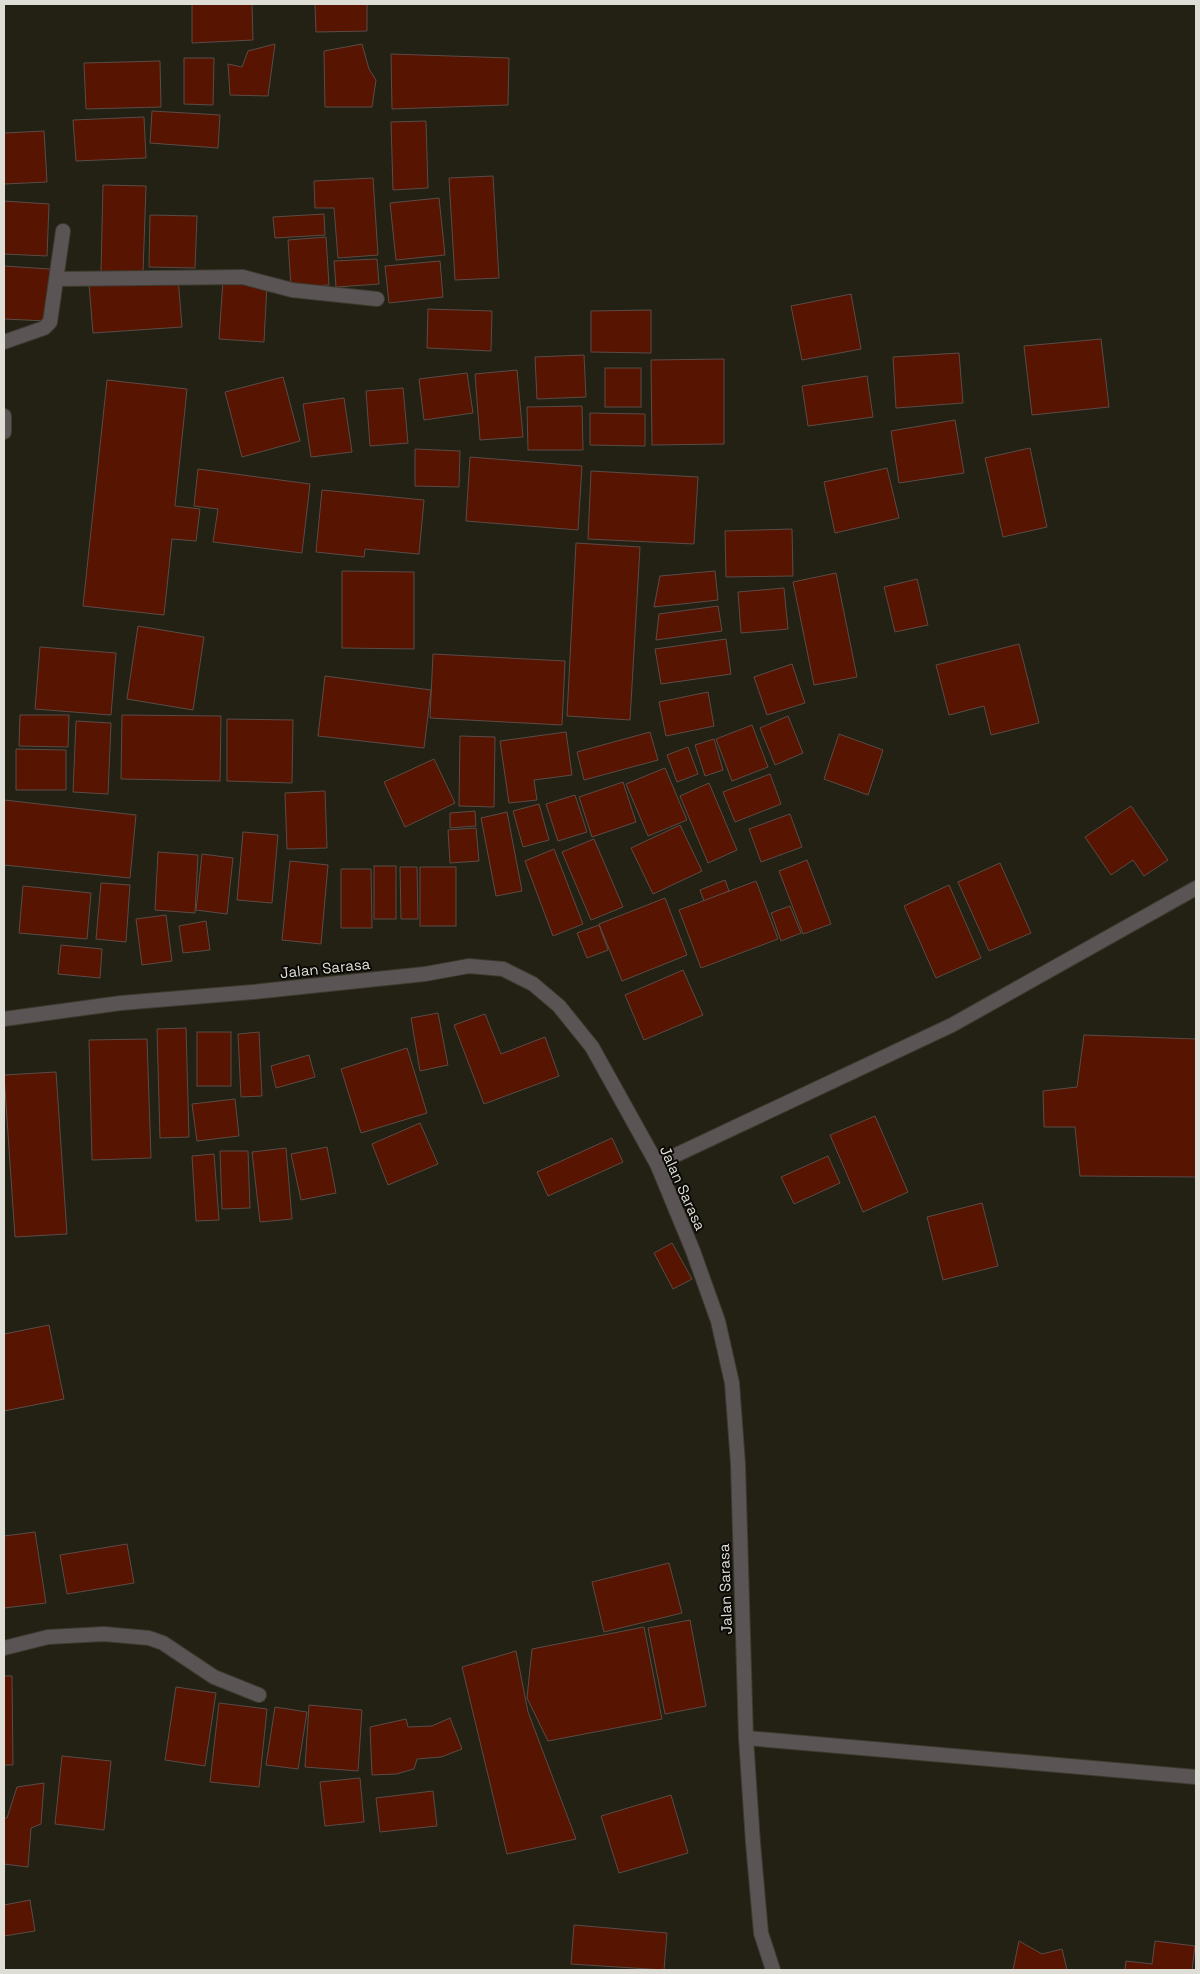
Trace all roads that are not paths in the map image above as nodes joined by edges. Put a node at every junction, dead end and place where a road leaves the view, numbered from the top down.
1 (63, 231) dead end
2 (57, 279) junction
3 (377, 299) dead end
4 (4, 342) edge
5 (4, 416) edge
6 (4, 432) edge
7 (1196, 888) edge
8 (4, 1019) edge
9 (657, 1164) junction
10 (4, 1648) edge
11 (259, 1695) dead end
12 (746, 1738) junction
13 (1196, 1777) edge
14 (773, 1970) edge

1 - 2 street
2 - 3 street
2 - 4 street
5 - 6 street
7 - 9 street
8 - 9 street, Jalan Sarasa
9 - 12 street, Jalan Sarasa
10 - 11 street
12 - 13 street
12 - 14 street, Jalan Sarasa

